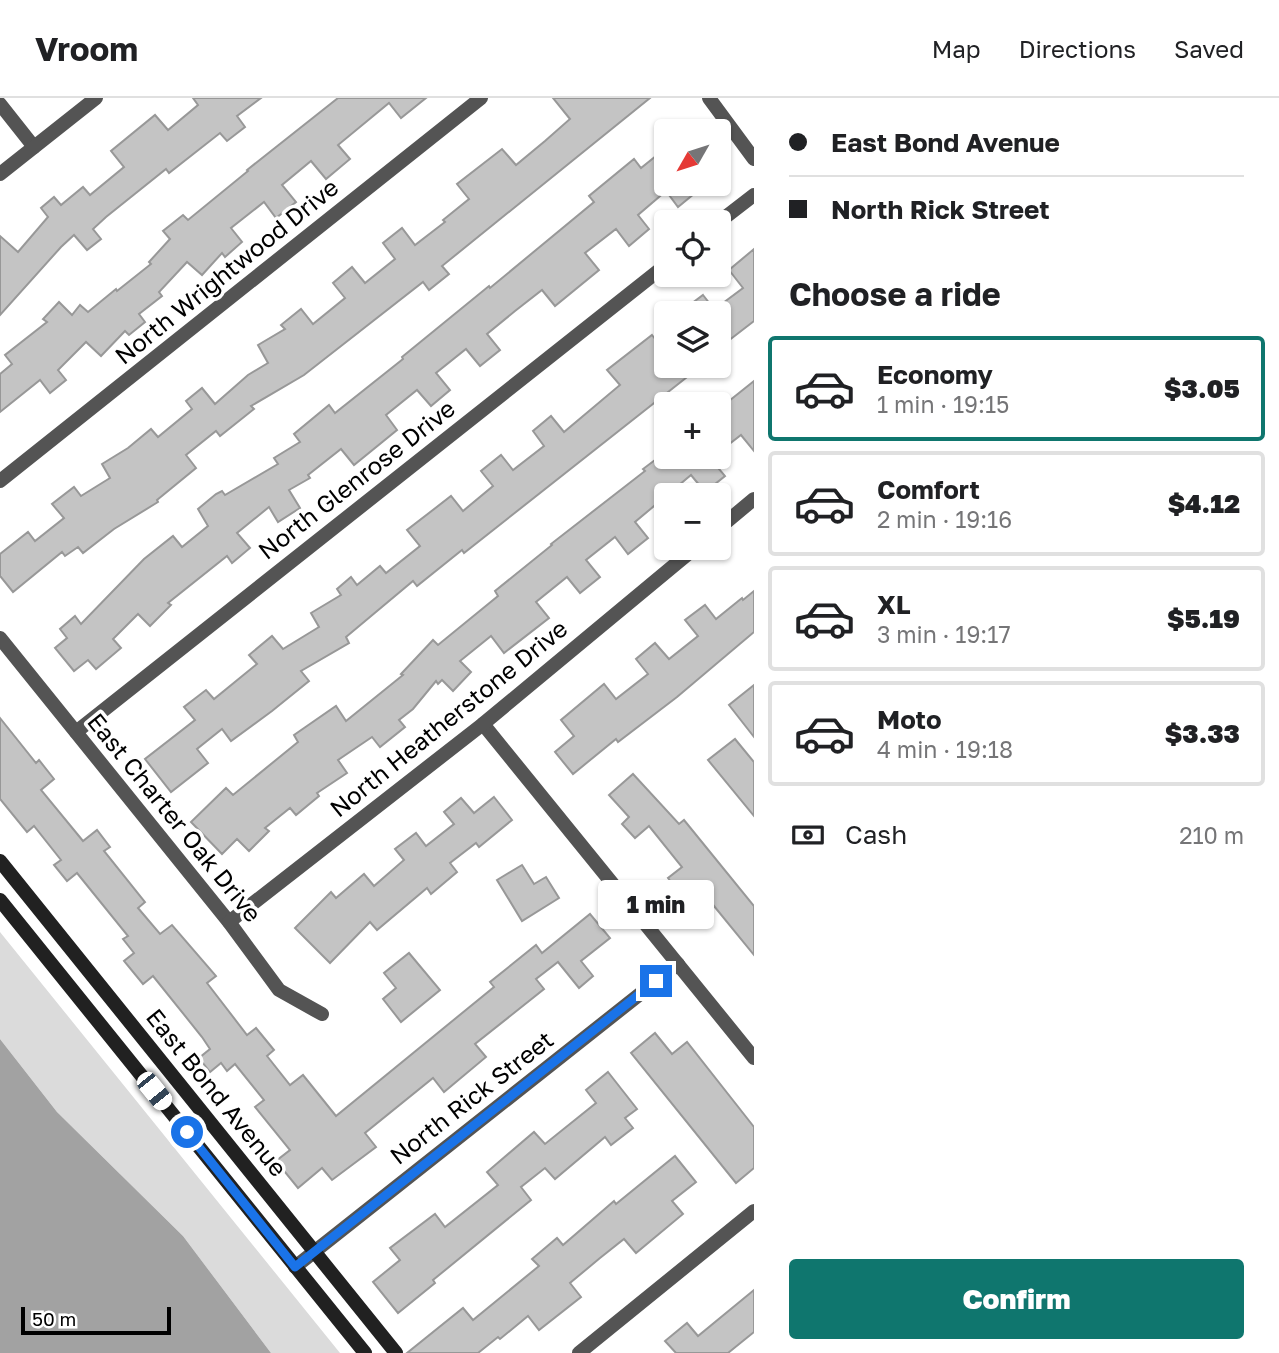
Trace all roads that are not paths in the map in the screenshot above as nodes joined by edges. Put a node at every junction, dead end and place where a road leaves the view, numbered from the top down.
1 (96, 98) edge
2 (481, 98) edge
3 (709, 98) edge
4 (0, 104) edge
5 (34, 147) junction
6 (754, 159) edge
7 (0, 174) edge
8 (754, 195) edge
9 (731, 213) edge
10 (654, 274) edge
11 (0, 481) edge
12 (754, 499) edge
13 (731, 518) edge
14 (680, 560) edge
15 (0, 638) edge
16 (5, 656) edge
17 (482, 724) junction
18 (76, 732) junction
19 (0, 861) edge
20 (0, 900) edge
21 (229, 922) junction
22 (678, 964) junction
23 (322, 1014) dead end
24 (754, 1058) edge
25 (754, 1210) edge
26 (314, 1252) junction
27 (295, 1267) junction
28 (365, 1353) edge
29 (396, 1353) edge
30 (579, 1353) edge

1 - 5 street
2 - 11 street, North Wrightwood Drive
3 - 6 street
4 - 5 street
5 - 7 street
8 - 9 street
10 - 18 street, North Glenrose Drive
12 - 13 street
14 - 17 street, North Heatherstone Drive
15 - 16 street, East Charter Oak Drive
16 - 18 street, East Charter Oak Drive
17 - 21 street, North Heatherstone Drive
17 - 22 street
18 - 21 street, East Charter Oak Drive
19 - 26 street, East Bond Avenue
20 - 27 street, East Bond Avenue
21 - 23 street, East Charter Oak Drive
22 - 24 street
22 - 26 street, North Rick Street
25 - 30 street
26 - 27 street, North Rick Street
26 - 29 street, East Bond Avenue
27 - 28 street, East Bond Avenue

